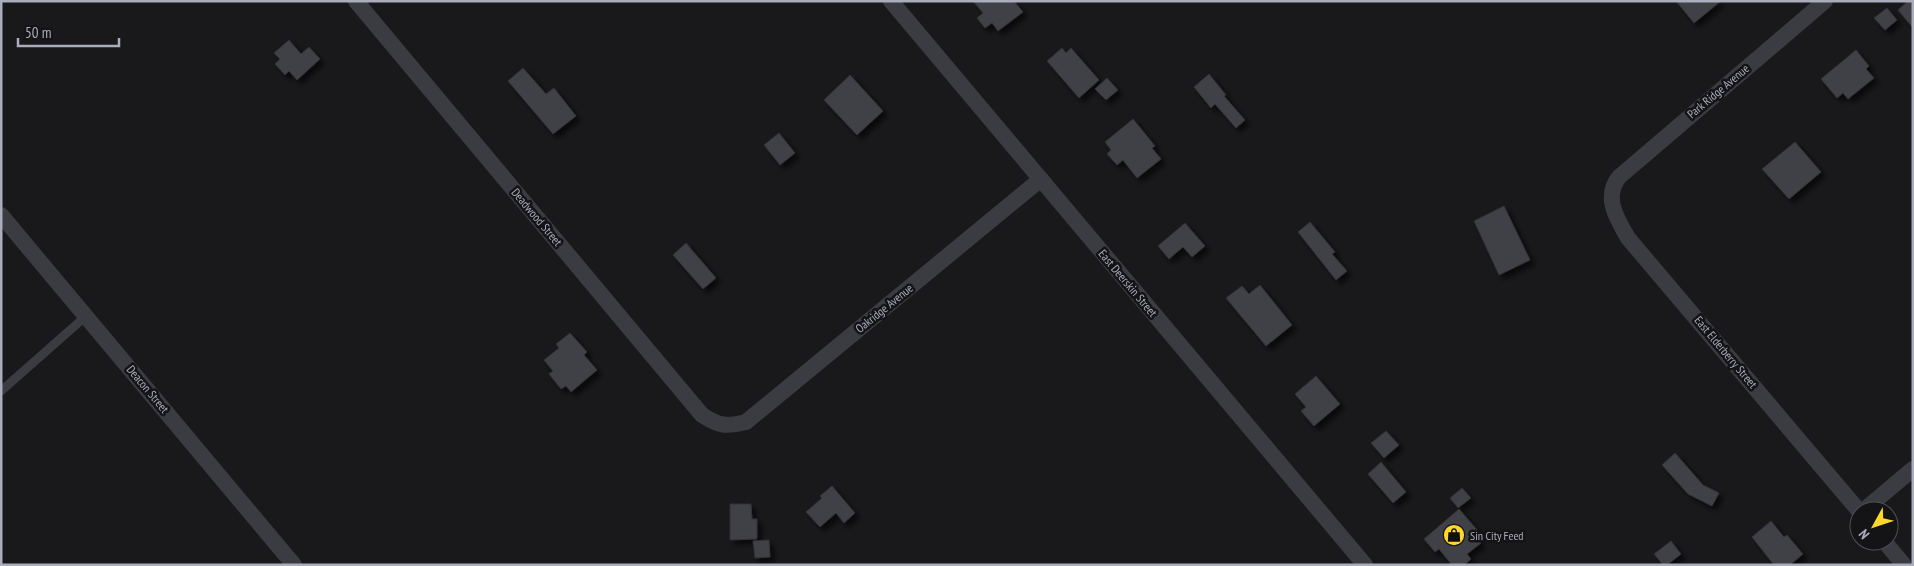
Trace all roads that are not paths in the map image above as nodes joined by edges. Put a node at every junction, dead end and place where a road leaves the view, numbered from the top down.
1 (356, 1) edge
2 (891, 1) edge
3 (1825, 1) edge
4 (1041, 179) junction
5 (1614, 184) joint
6 (1, 214) edge
7 (86, 316) junction
8 (1, 391) edge
9 (722, 425) joint
10 (1913, 469) edge
11 (1852, 501) edge
12 (1873, 501) edge
13 (1892, 551) edge
14 (294, 565) edge
15 (1366, 565) edge
16 (1904, 565) edge

1 - 9 street, Deadwood Street
2 - 4 street, East Deerskin Street
3 - 5 street, Park Ridge Avenue
4 - 9 street, Oakridge Avenue
4 - 15 street, East Deerskin Street
5 - 11 street, East Elderberry Street
6 - 7 street, Deacon Street
7 - 8 lane
7 - 14 street, Deacon Street
10 - 12 street
13 - 16 street

